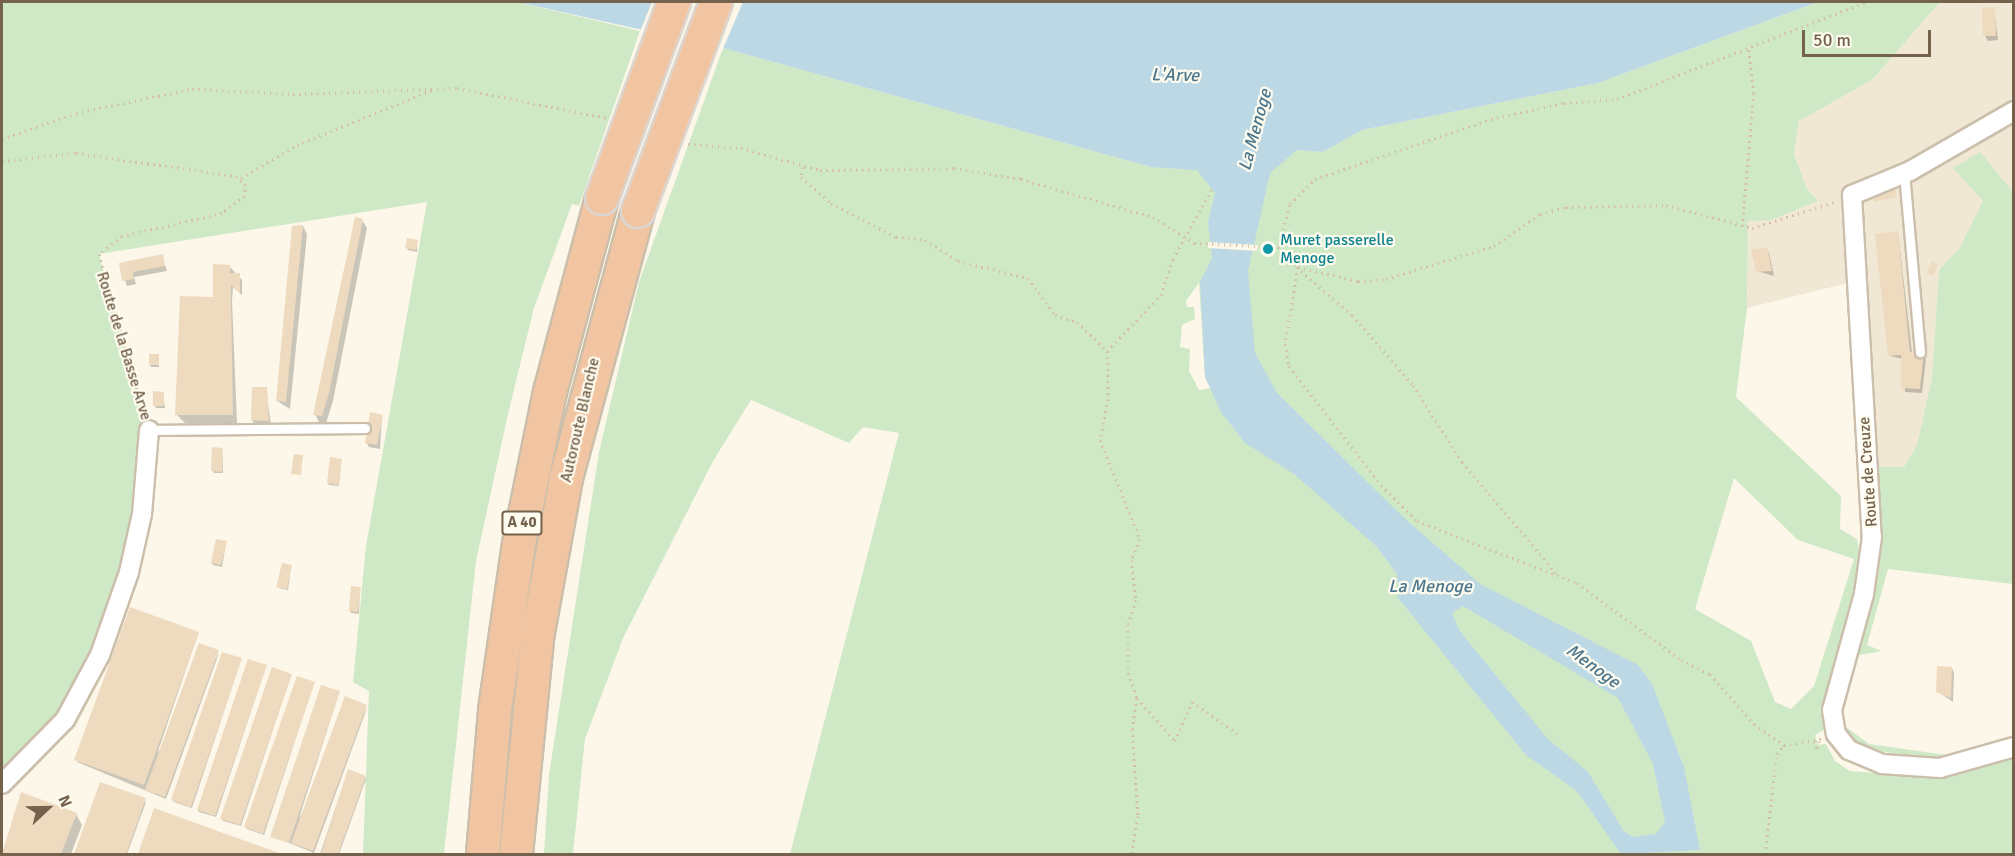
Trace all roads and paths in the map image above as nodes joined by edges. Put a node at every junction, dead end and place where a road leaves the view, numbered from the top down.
1 (674, 2) edge
2 (716, 2) edge
3 (1866, 2) edge
4 (1748, 45) junction
5 (436, 89) junction
6 (2013, 111) edge
7 (611, 120) dead end
8 (2, 139) edge
9 (685, 144) dead end
10 (2, 161) edge
11 (803, 167) junction
12 (1904, 173) junction
13 (241, 178) junction
14 (1213, 188) dead end
15 (1852, 195) junction
16 (1742, 226) junction
17 (1189, 241) junction
18 (1278, 247) junction
19 (1298, 267) junction
20 (1107, 351) junction
21 (1920, 352) dead end
22 (365, 428) dead end
23 (149, 430) junction
24 (1558, 575) junction
25 (1137, 698) junction
26 (1237, 733) dead end
27 (1816, 740) dead end
28 (1784, 745) junction
29 (2013, 747) edge
30 (2, 784) edge
31 (483, 855) edge
32 (516, 855) edge
33 (1131, 855) edge
34 (1765, 855) edge

1 - 31 highway, A 40, bridge
2 - 32 highway, Autoroute Blanche / A 40, bridge
3 - 4 path
4 - 16 path
4 - 18 path
5 - 7 path
5 - 8 path
5 - 13 path
6 - 12 street
9 - 11 path
10 - 13 path
11 - 17 path
11 - 20 path
12 - 15 street
12 - 21 lane
13 - 23 path, Route de la Basse Arve
14 - 17 path
15 - 16 path
15 - 29 street, Route de Creuze
16 - 19 path
17 - 18 path
17 - 20 path
18 - 19 path
19 - 24 path
19 - 24 path
20 - 25 path
22 - 23 lane
23 - 30 street, Route de la Basse Arve
24 - 28 path
25 - 26 path
25 - 33 path
27 - 28 path
28 - 34 path

